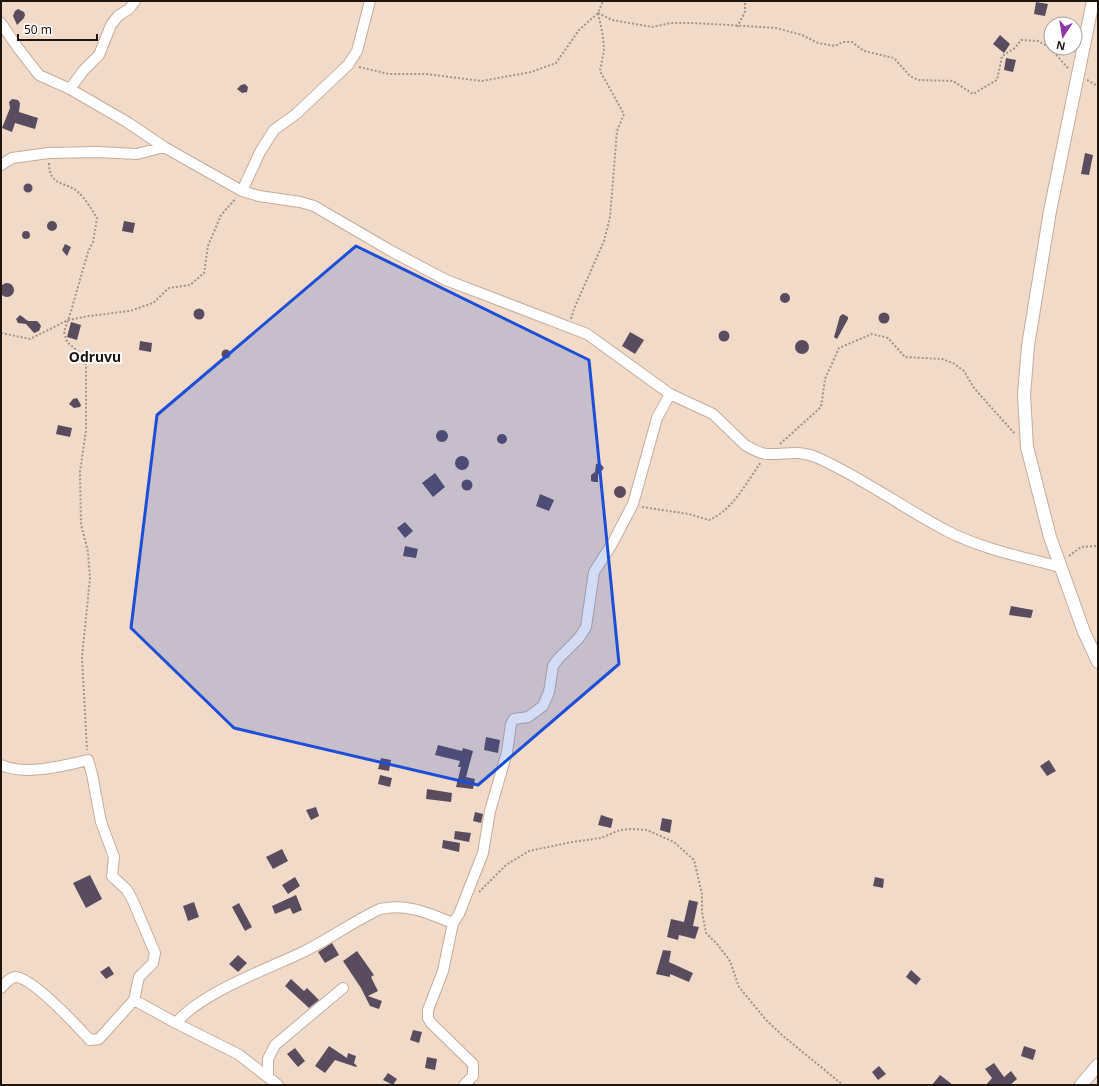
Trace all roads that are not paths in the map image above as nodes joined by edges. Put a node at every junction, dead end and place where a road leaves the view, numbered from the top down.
1 (135, 1) edge
2 (370, 1) edge
3 (1092, 1) edge
4 (1, 23) edge
5 (70, 88) junction
6 (164, 148) junction
7 (1, 165) edge
8 (242, 191) junction
9 (670, 394) junction
10 (1060, 567) junction
11 (1098, 662) edge
12 (1, 765) edge
13 (453, 923) junction
14 (1, 988) edge
15 (343, 988) dead end
16 (134, 1000) junction
17 (176, 1023) junction
18 (1098, 1065) edge
19 (268, 1077) junction
20 (278, 1085) edge
21 (464, 1085) edge
22 (1081, 1085) edge

1 - 5 street
2 - 8 street
3 - 10 street
4 - 5 street
5 - 6 street
6 - 7 street
6 - 8 street
8 - 9 street
9 - 10 street
9 - 13 street
10 - 11 street
12 - 16 street
13 - 17 street
13 - 21 street
14 - 16 street
15 - 19 street
16 - 17 street
17 - 19 street
18 - 22 street
19 - 20 street

